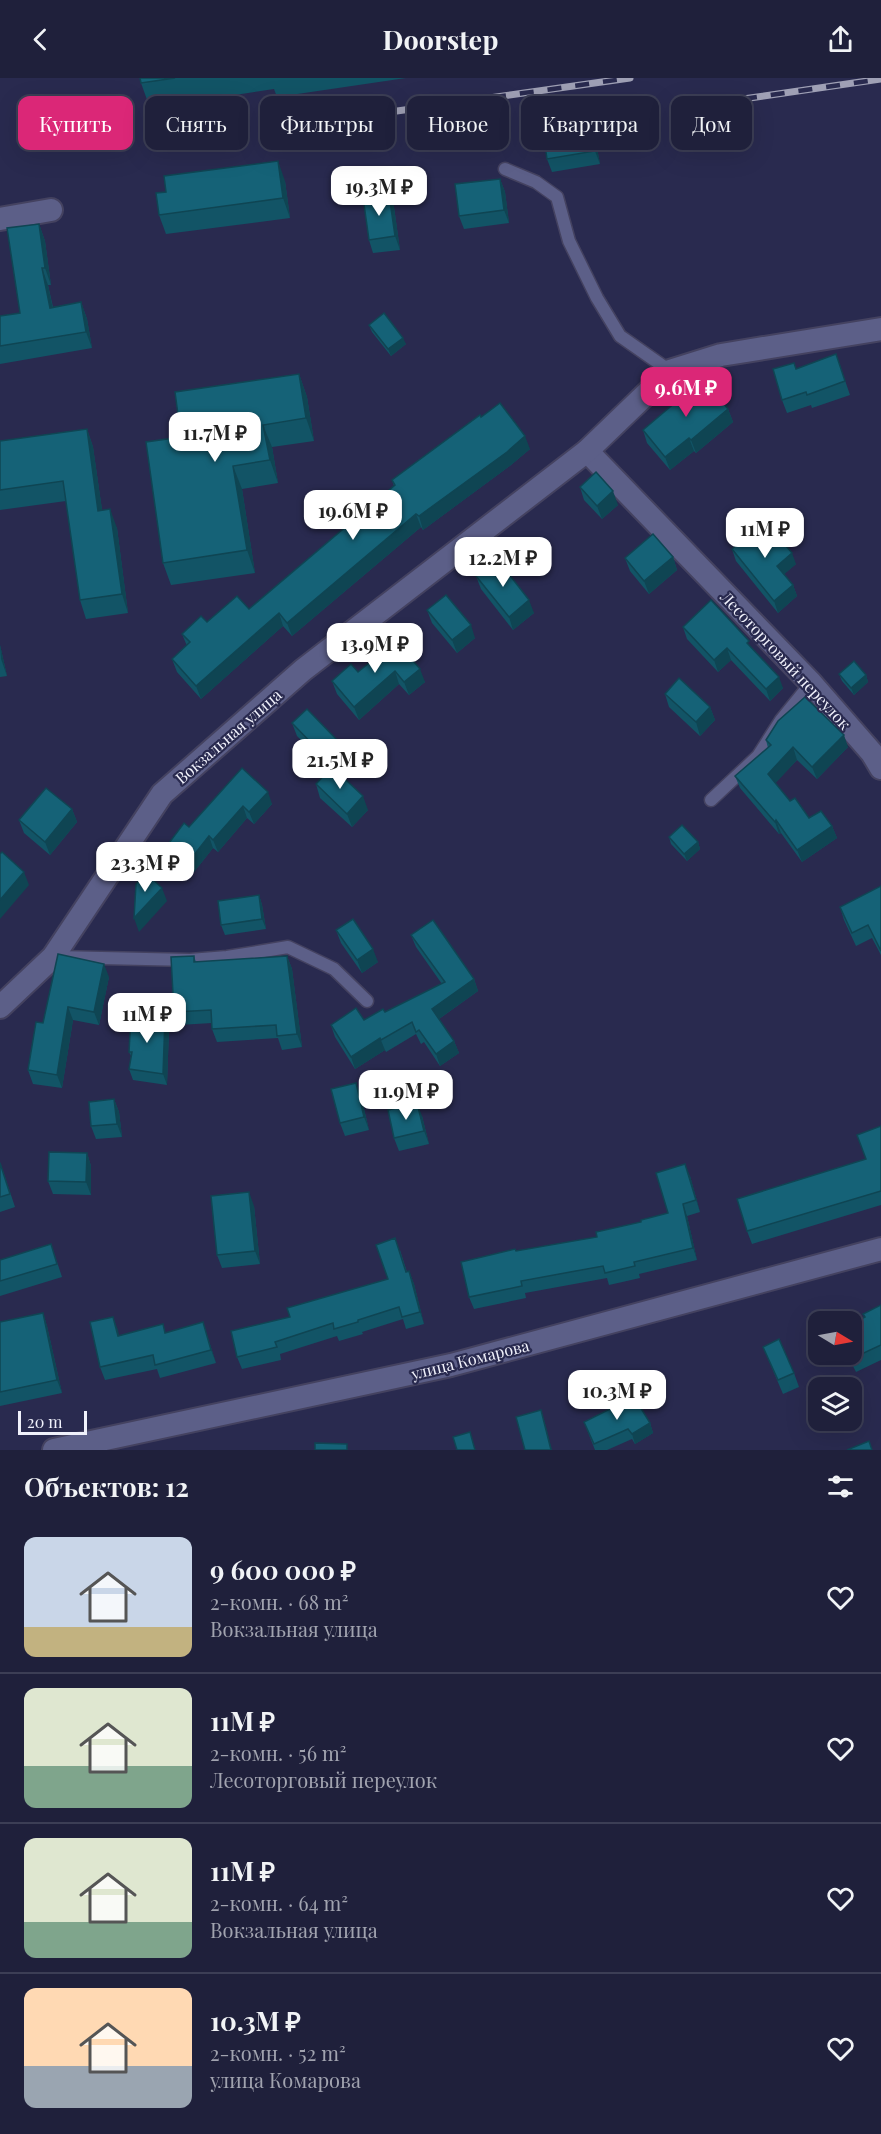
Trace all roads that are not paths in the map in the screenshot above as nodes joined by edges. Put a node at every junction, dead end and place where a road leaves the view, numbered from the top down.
1 (506, 169) dead end
2 (51, 210) dead end
3 (0, 219) edge
4 (881, 329) edge
5 (670, 371) junction
6 (587, 451) junction
7 (811, 683) junction
8 (881, 768) edge
9 (711, 800) dead end
10 (53, 957) junction
11 (368, 1001) dead end
12 (0, 1006) edge
13 (881, 1249) edge
14 (54, 1450) edge

1 - 5 lane
2 - 3 street
4 - 5 street, Вокзальная улица
5 - 6 street, Вокзальная улица
6 - 7 street, Лесоторговый переулок
6 - 10 street, Вокзальная улица
7 - 8 street, Лесоторговый переулок
7 - 9 lane
10 - 11 lane
10 - 12 street, Вокзальная улица
13 - 14 street, улица Комарова

